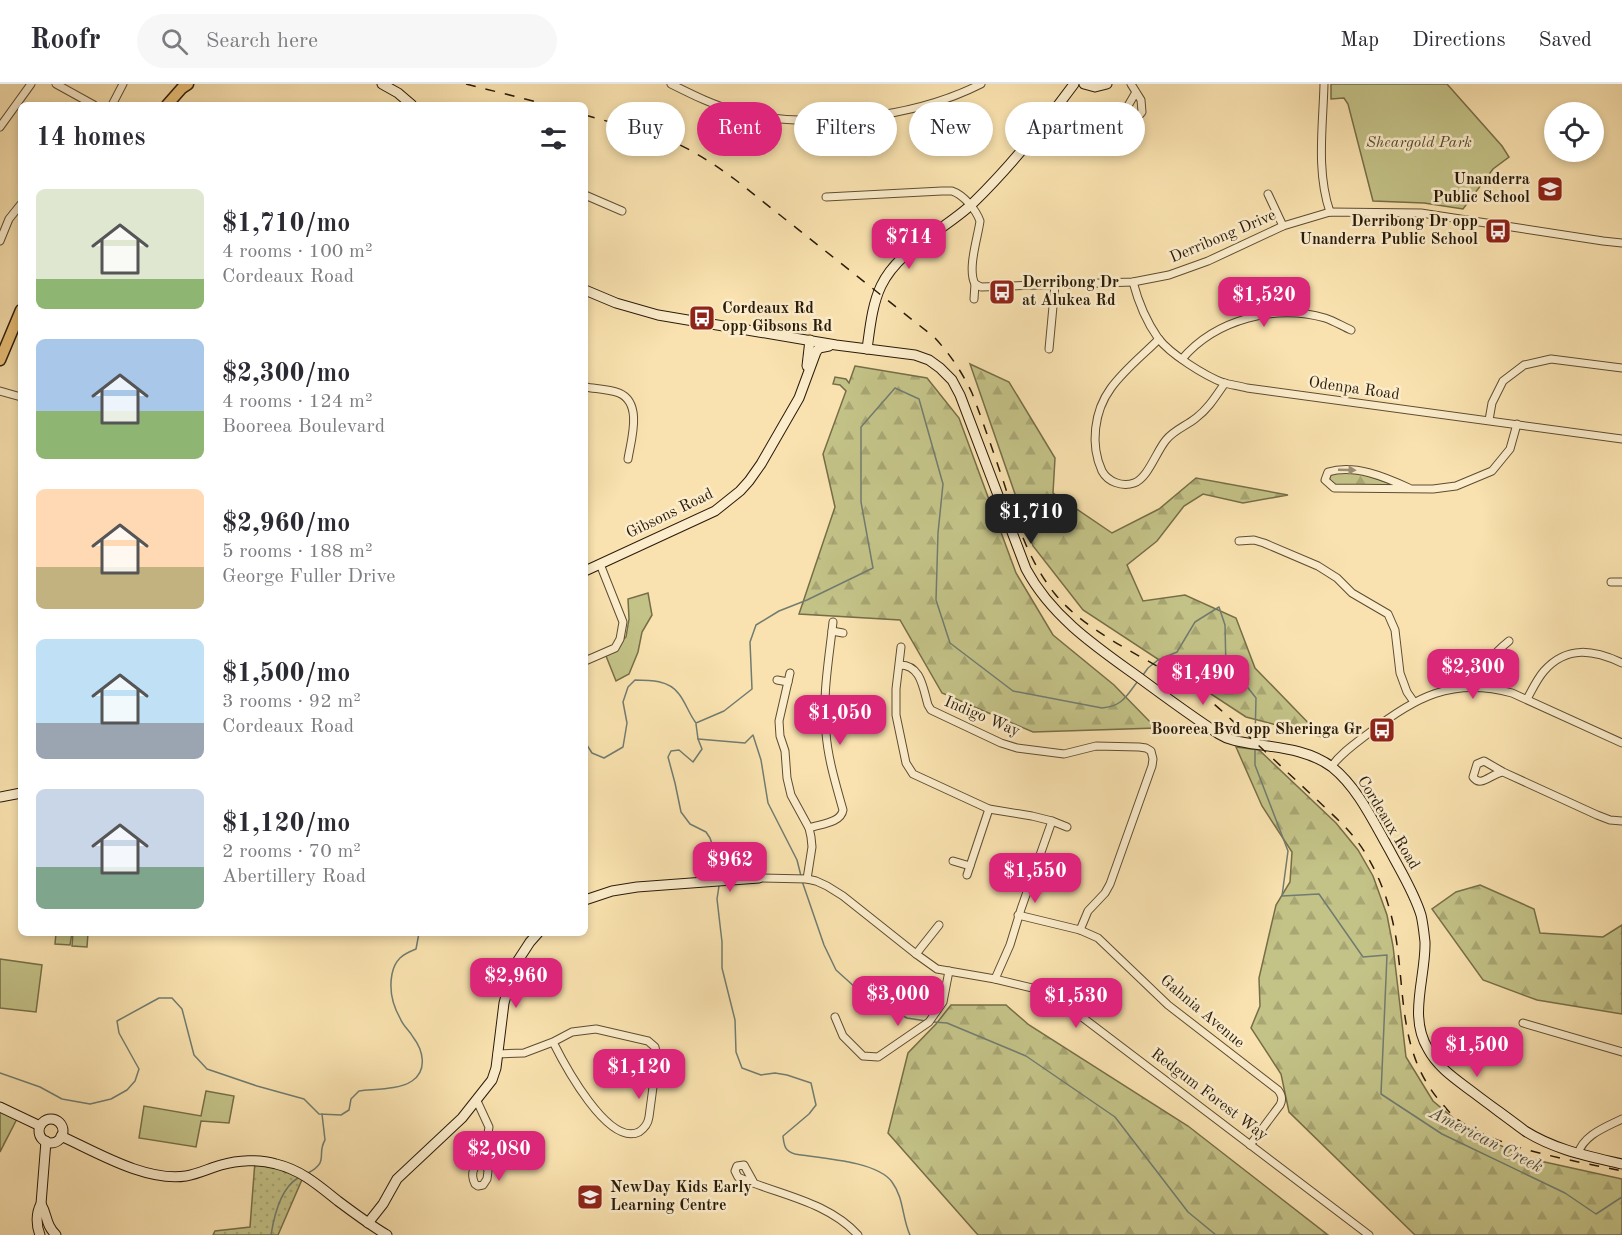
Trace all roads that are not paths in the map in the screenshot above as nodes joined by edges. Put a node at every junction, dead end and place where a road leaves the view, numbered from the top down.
1 (31, 84) edge
2 (56, 84) edge
3 (123, 84) edge
4 (382, 84) edge
5 (671, 84) edge
6 (981, 84) edge
7 (1074, 84) edge
8 (1084, 84) edge
9 (1107, 84) edge
10 (1131, 84) edge
11 (1324, 84) edge
12 (185, 85) edge
13 (1136, 92) junction
14 (18, 102) edge
15 (18, 102) edge
16 (89, 102) edge
17 (114, 102) edge
18 (170, 102) edge
19 (408, 102) edge
20 (0, 127) edge
21 (1268, 194) dead end
22 (588, 196) edge
23 (826, 197) dead end
24 (970, 206) junction
25 (18, 208) edge
26 (622, 211) dead end
27 (1330, 212) junction
28 (0, 219) edge
29 (9, 220) junction
30 (1283, 226) junction
31 (0, 242) edge
32 (1622, 243) edge
33 (1133, 282) junction
34 (975, 284) junction
35 (1055, 285) junction
36 (588, 291) edge
37 (974, 299) dead end
38 (18, 317) edge
39 (1351, 330) dead end
40 (1159, 339) junction
41 (810, 340) junction
42 (850, 346) junction
43 (867, 349) junction
44 (1049, 349) dead end
45 (1182, 359) junction
46 (0, 360) edge
47 (1622, 368) edge
48 (808, 374) junction
49 (1225, 383) junction
50 (588, 387) edge
51 (0, 391) edge
52 (18, 397) edge
53 (1489, 420) junction
54 (1517, 424) junction
55 (1622, 439) edge
56 (628, 459) dead end
57 (1409, 488) junction
58 (1239, 541) dead end
59 (600, 564) junction
60 (588, 570) edge
61 (1611, 582) dead end
62 (1622, 582) edge
63 (833, 622) dead end
64 (832, 631) junction
65 (843, 633) dead end
66 (1509, 641) dead end
67 (901, 647) dead end
68 (588, 660) edge
69 (1622, 663) edge
70 (900, 665) junction
71 (790, 673) dead end
72 (777, 681) dead end
73 (788, 682) junction
74 (1479, 687) junction
75 (1527, 699) junction
76 (1414, 702) junction
77 (1622, 743) edge
78 (1331, 767) junction
79 (1503, 772) dead end
80 (18, 794) edge
81 (0, 797) edge
82 (989, 809) junction
83 (1052, 821) junction
84 (1622, 821) edge
85 (1067, 827) dead end
86 (809, 828) junction
87 (953, 861) dead end
88 (970, 866) junction
89 (967, 874) dead end
90 (759, 878) joint
91 (807, 879) junction
92 (588, 899) edge
93 (1018, 915) junction
94 (939, 925) dead end
95 (1080, 930) junction
96 (535, 936) edge
97 (916, 954) junction
98 (949, 971) junction
99 (995, 979) junction
100 (835, 1017) dead end
101 (1523, 1023) dead end
102 (553, 1042) junction
103 (1622, 1052) edge
104 (497, 1054) junction
105 (477, 1101) junction
106 (0, 1107) edge
107 (1622, 1119) edge
108 (40, 1126) junction
109 (61, 1137) junction
110 (46, 1142) junction
111 (1250, 1145) junction
112 (1578, 1154) junction
113 (484, 1157) dead end
114 (1622, 1164) edge
115 (753, 1182) dead end
116 (41, 1204) junction
117 (368, 1223) junction
118 (40, 1235) edge
119 (56, 1235) edge
120 (387, 1235) edge
121 (858, 1235) edge
122 (1369, 1235) edge

1 - 14 street
2 - 16 street
3 - 17 street
4 - 19 street
5 - 6 street
7 - 24 street
8 - 9 street
10 - 13 street
11 - 27 street
12 - 18 main road
13 - 13 street
15 - 20 street
21 - 30 street
22 - 26 street
23 - 24 street
24 - 34 street
24 - 43 street
25 - 29 street
27 - 30 street, Derribong Drive
27 - 32 street, Derribong Drive
28 - 29 street
29 - 31 street
30 - 33 street, Derribong Drive
33 - 35 street, Derribong Drive
33 - 40 street, Odenpa Road
34 - 35 street, Derribong Drive
34 - 37 street
35 - 44 street
36 - 41 street, Cordeaux Road
38 - 46 main road
39 - 45 street
40 - 45 street, Odenpa Road
40 - 49 street
41 - 42 street, Cordeaux Road
41 - 48 street, Gibsons Road
42 - 43 street, Cordeaux Road
42 - 48 street, Gibsons Road
43 - 78 street, Cordeaux Road
45 - 49 street, Odenpa Road
47 - 53 street
48 - 59 street, Gibsons Road
49 - 53 street, Odenpa Road
50 - 56 street
51 - 52 street
53 - 54 street, Odenpa Road
54 - 55 street, Odenpa Road
54 - 57 street
57 -> 57 street
58 - 76 street
59 - 60 street, Gibsons Road
59 - 68 street
61 - 62 street
63 - 64 street
64 - 65 street
64 - 86 street
66 - 74 street
67 - 70 street
69 - 75 street
70 - 82 street
70 - 95 street, Indigo Way
71 - 73 street
72 - 73 street
73 - 86 street
74 - 75 street
74 - 76 street
75 - 77 street
76 - 78 street
78 - 112 street, Cordeaux Road
79 - 84 street
80 - 81 street
82 - 83 street
82 - 88 street
83 - 85 street
83 - 93 street
86 - 91 street
87 - 88 street
88 - 89 street
90 - 91 street, Redgum Forest Way
90 - 92 street, Redgum Forest Way
91 - 97 street, Redgum Forest Way
93 - 95 street, Gahnia Avenue
93 - 99 street
94 - 97 street
95 - 111 street, Gahnia Avenue
96 - 104 street
97 - 98 street, Redgum Forest Way
98 - 99 street, Redgum Forest Way
98 - 100 street
99 - 111 street, Redgum Forest Way
101 - 103 street
102 - 102 street
102 - 104 street
104 - 105 street
105 - 113 street
105 - 117 street
106 - 108 street
107 - 112 street
108 - 109 street
108 - 110 street
109 - 110 street
109 - 117 street
110 - 116 street
111 - 122 street, Redgum Forest Way
112 - 114 street, Cordeaux Road
115 - 121 street
116 - 118 street
116 - 119 street
117 - 120 street

